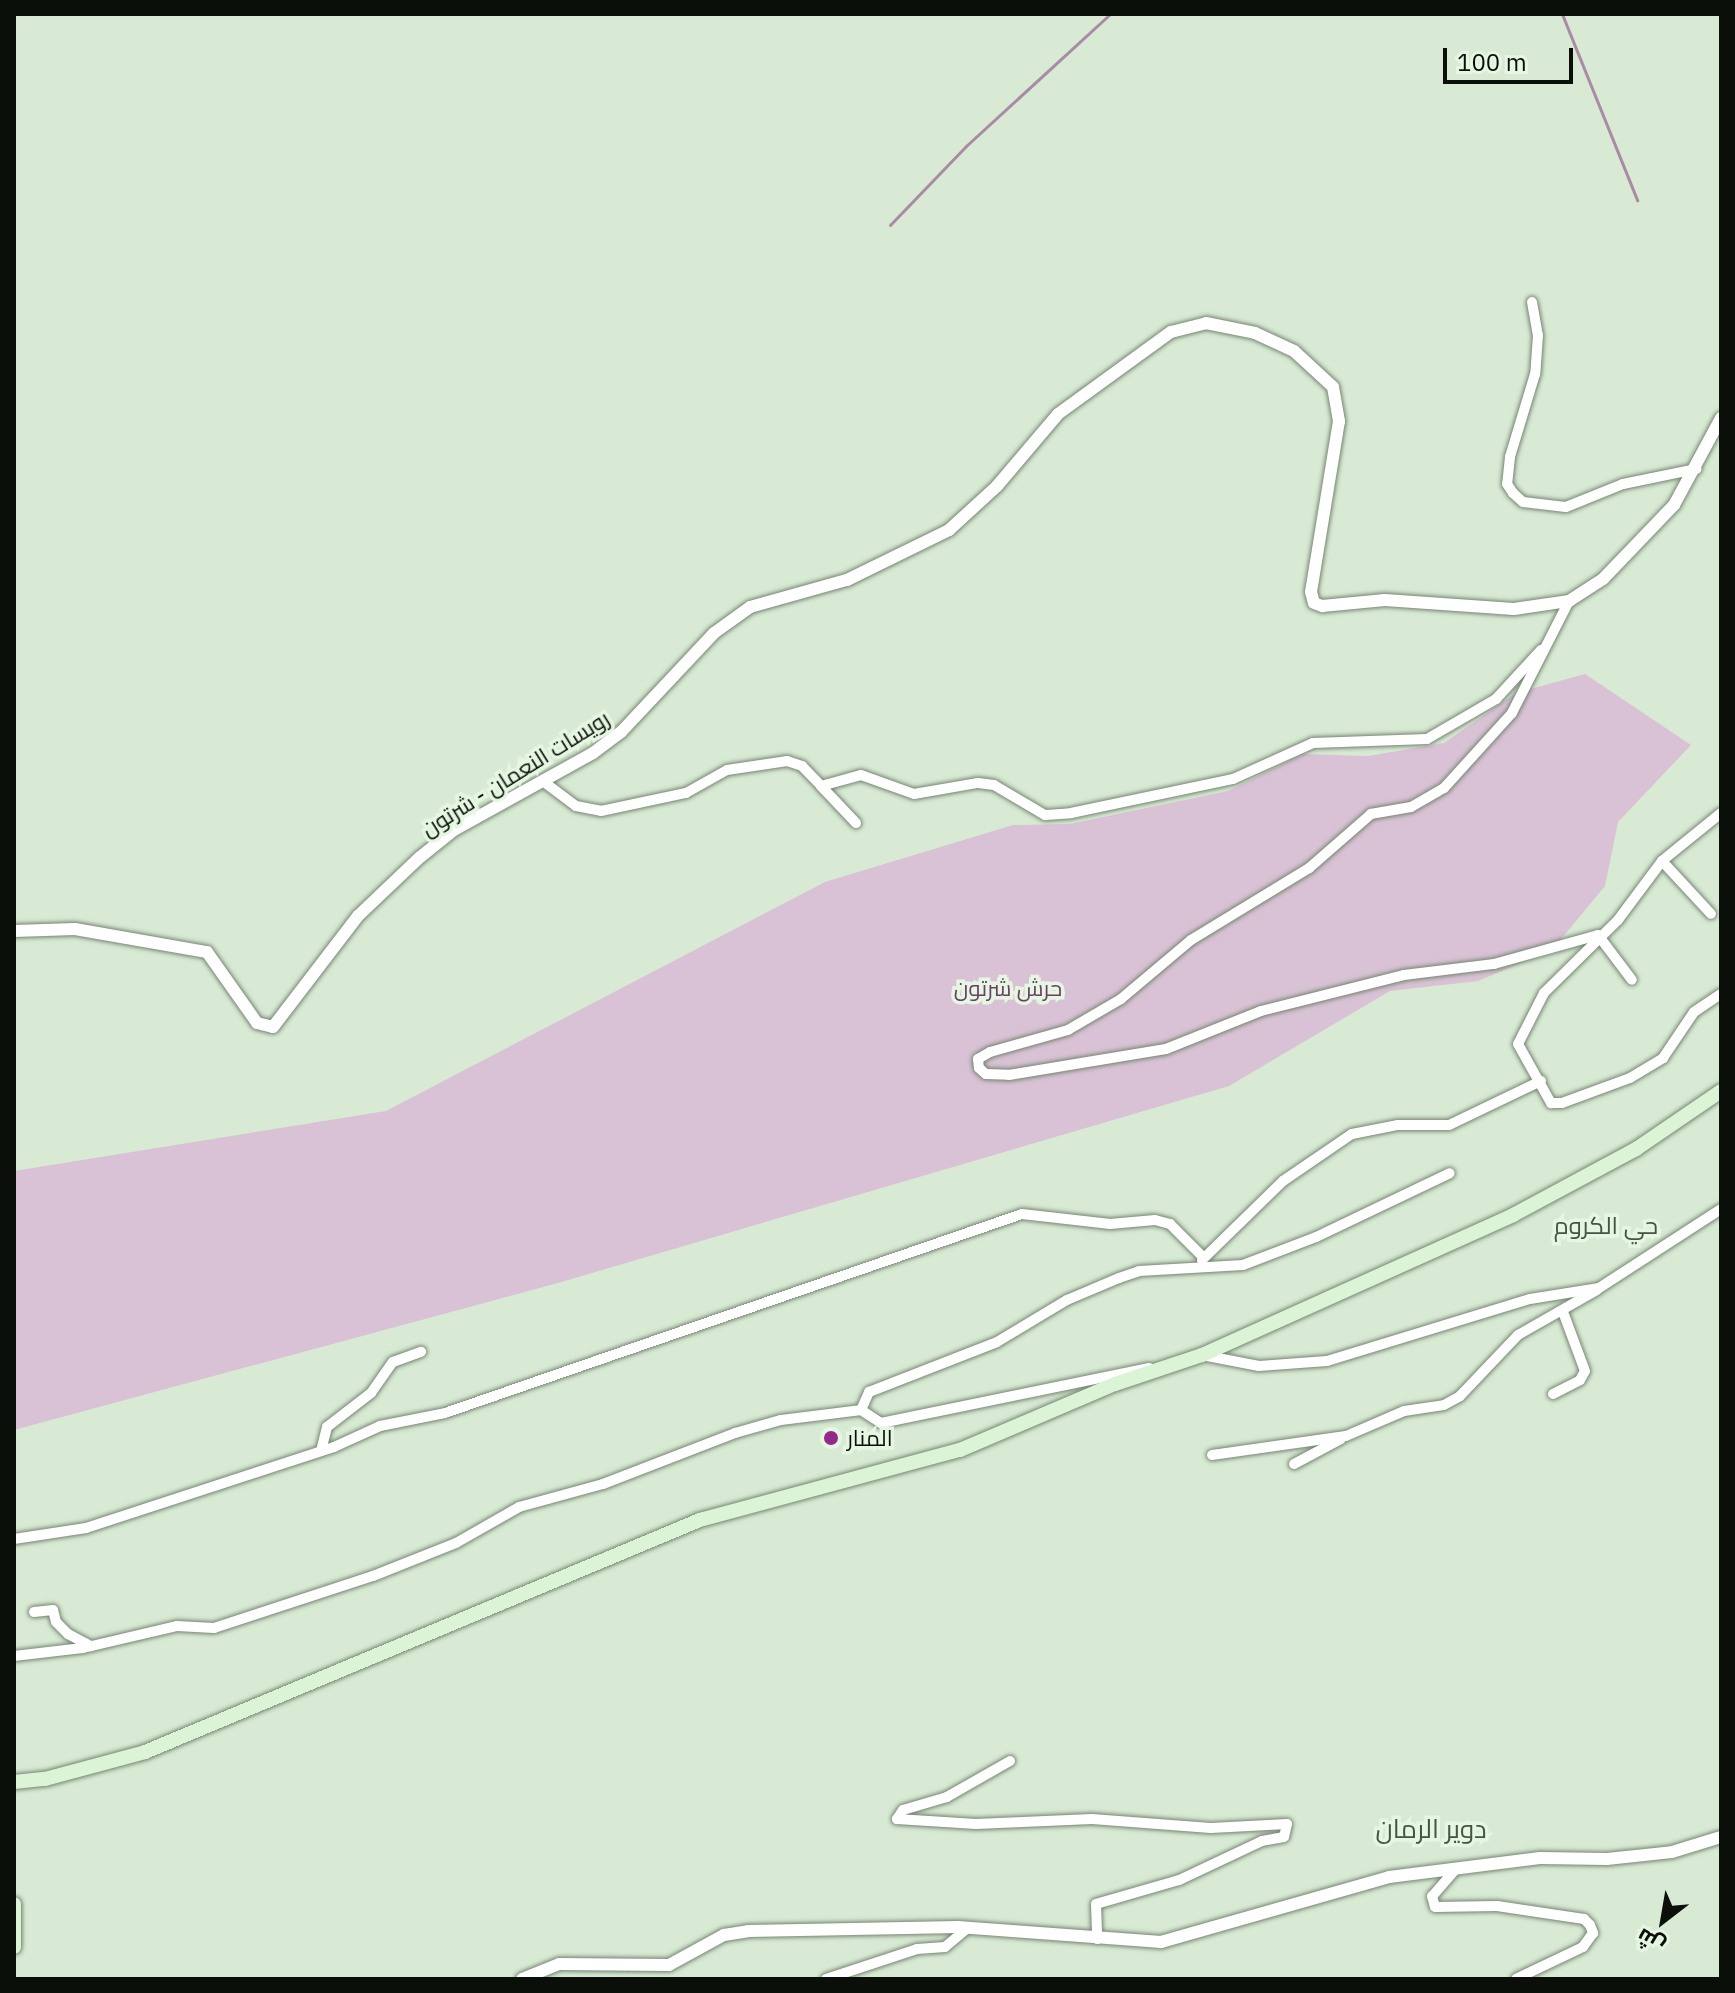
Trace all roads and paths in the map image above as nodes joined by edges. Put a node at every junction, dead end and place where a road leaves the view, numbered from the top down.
1 (1532, 302) dead end
2 (1721, 418) edge
3 (1696, 469) junction
4 (1569, 601) junction
5 (1550, 640) junction
6 (544, 782) junction
7 (821, 786) junction
8 (1721, 813) edge
9 (856, 823) dead end
10 (1662, 861) junction
11 (1711, 914) dead end
12 (14, 931) edge
13 (1598, 935) junction
14 (1632, 980) dead end
15 (1721, 994) edge
16 (1541, 1081) junction
17 (1721, 1091) edge
18 (1450, 1173) dead end
19 (1721, 1209) edge
20 (1201, 1262) junction
21 (1599, 1288) junction
22 (1563, 1312) junction
23 (421, 1352) dead end
24 (1202, 1355) junction
25 (1164, 1366) junction
26 (1553, 1394) dead end
27 (861, 1410) junction
28 (1346, 1436) junction
29 (321, 1451) junction
30 (1212, 1455) dead end
31 (1294, 1464) dead end
32 (14, 1539) edge
33 (34, 1612) dead end
34 (91, 1646) junction
35 (14, 1656) edge
36 (1010, 1761) dead end
37 (14, 1782) edge
38 (1721, 1837) edge
39 (1460, 1866) junction
40 (14, 1906) edge
41 (968, 1928) junction
42 (1097, 1939) junction
43 (14, 1947) edge
44 (522, 1979) edge
45 (826, 1979) edge
46 (1516, 1979) edge

1 - 3 street
2 - 3 street, رويسات النعمان - شرتون
3 - 4 street, رويسات النعمان - شرتون
4 - 5 street
4 - 6 street, رويسات النعمان - شرتون
5 - 7 street
5 - 13 street
6 - 7 street
6 - 12 street, رويسات النعمان - شرتون
7 - 9 street
8 - 10 street
10 - 11 street
10 - 13 street
13 - 14 street
13 - 16 street
15 - 16 street
16 - 20 street
17 - 24 main road
18 - 20 street
19 - 21 street
20 - 27 street
20 - 29 street
21 - 22 street
21 - 24 street
22 - 26 street
22 - 28 street
23 - 29 street
24 - 25 main road
25 - 27 street
25 - 37 main road
27 - 34 street
28 - 30 street
28 - 31 street
29 - 32 street
33 - 34 street
34 - 35 street
36 - 42 street
38 - 39 street
39 - 42 street
39 - 46 street
40 - 43 main road
41 - 42 street
41 - 44 street
41 - 45 street

